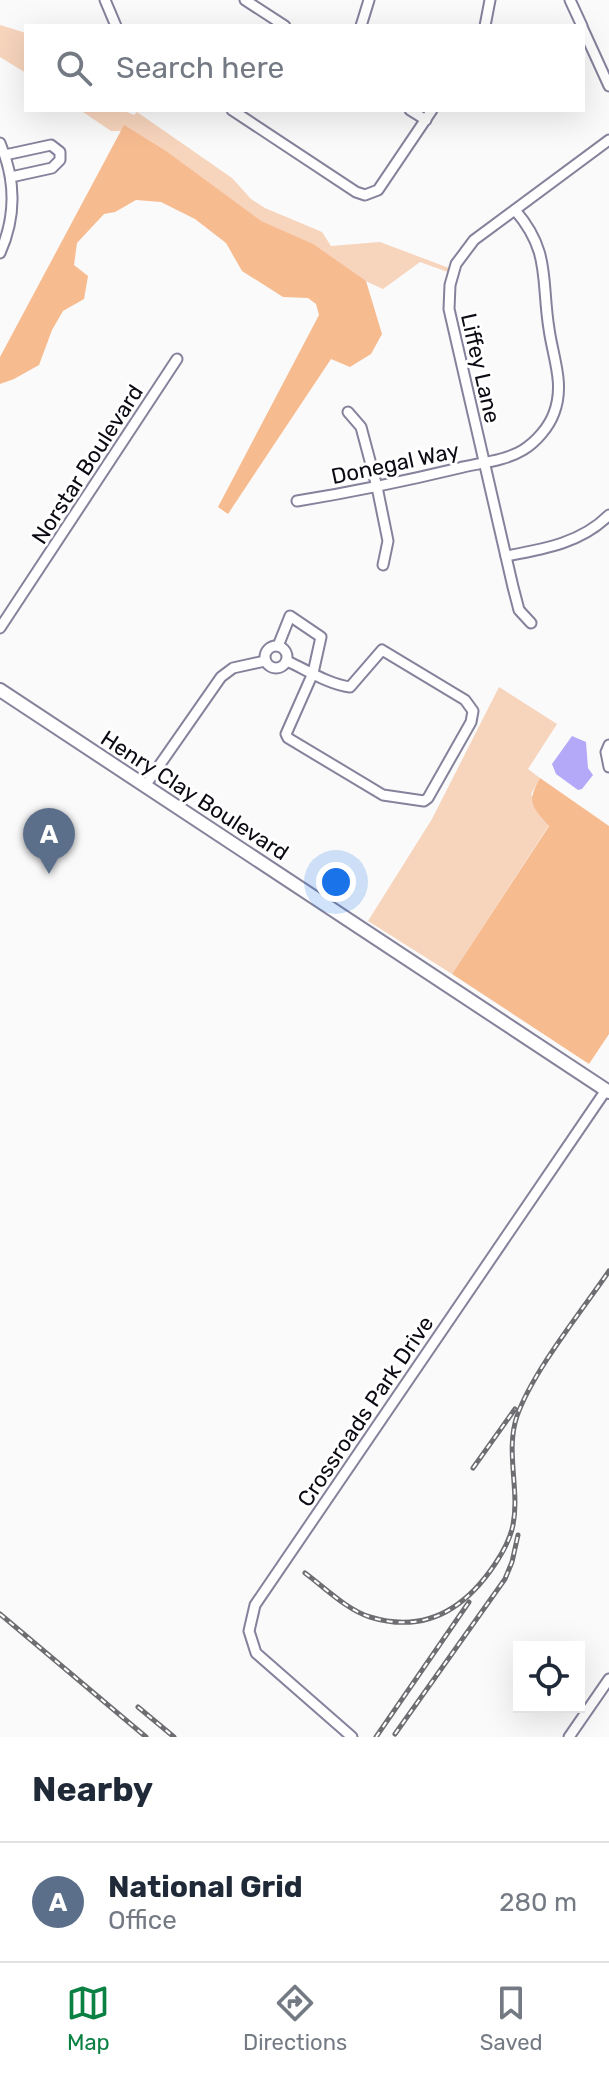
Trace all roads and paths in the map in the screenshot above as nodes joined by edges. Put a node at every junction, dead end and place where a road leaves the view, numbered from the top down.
1 (105, 0) edge
2 (245, 0) edge
3 (369, 0) edge
4 (490, 0) edge
5 (570, 0) edge
6 (115, 24) edge
7 (282, 24) edge
8 (362, 24) edge
9 (485, 24) edge
10 (580, 24) edge
11 (585, 34) edge
12 (609, 86) edge
13 (235, 112) edge
14 (413, 112) edge
15 (431, 112) edge
16 (426, 120) junction
17 (609, 140) edge
18 (0, 143) edge
19 (5, 155) junction
20 (7, 171) edge
21 (515, 210) junction
22 (0, 253) edge
23 (177, 359) dead end
24 (348, 412) dead end
25 (484, 462) junction
26 (377, 487) junction
27 (297, 501) dead end
28 (609, 515) edge
29 (506, 556) junction
30 (383, 565) dead end
31 (531, 623) dead end
32 (0, 628) edge
33 (278, 646) junction
34 (265, 661) junction
35 (287, 661) junction
36 (313, 673) junction
37 (0, 690) edge
38 (609, 745) edge
39 (609, 767) edge
40 (145, 786) junction
41 (607, 1091) edge
42 (609, 1679) edge
43 (352, 1737) edge
44 (569, 1737) edge

1 - 6 street
2 - 7 street
3 - 8 street
4 - 9 street
5 - 10 street
11 - 12 street
13 - 16 street
14 - 16 street
15 - 16 street
17 - 21 street, Liffey Lane
18 - 19 street
19 - 20 street
19 - 20 street
20 - 22 street
21 - 25 street, Liffey Lane
21 - 25 street, Donegal Way
23 - 32 street, Norstar Boulevard
24 - 26 street
25 - 26 street, Donegal Way
25 - 29 street, Liffey Lane
26 - 27 street, Donegal Way
26 - 30 street
28 - 29 street
29 - 31 street, Liffey Lane
33 - 34 street
33 - 35 street
33 - 36 street
34 - 35 street
34 - 40 street
35 - 36 street
36 - 36 street
37 - 40 main road, Henry Clay Boulevard
38 - 39 street
40 - 41 main road, Henry Clay Boulevard
41 - 43 street, Crossroads Park Drive
42 - 44 street

